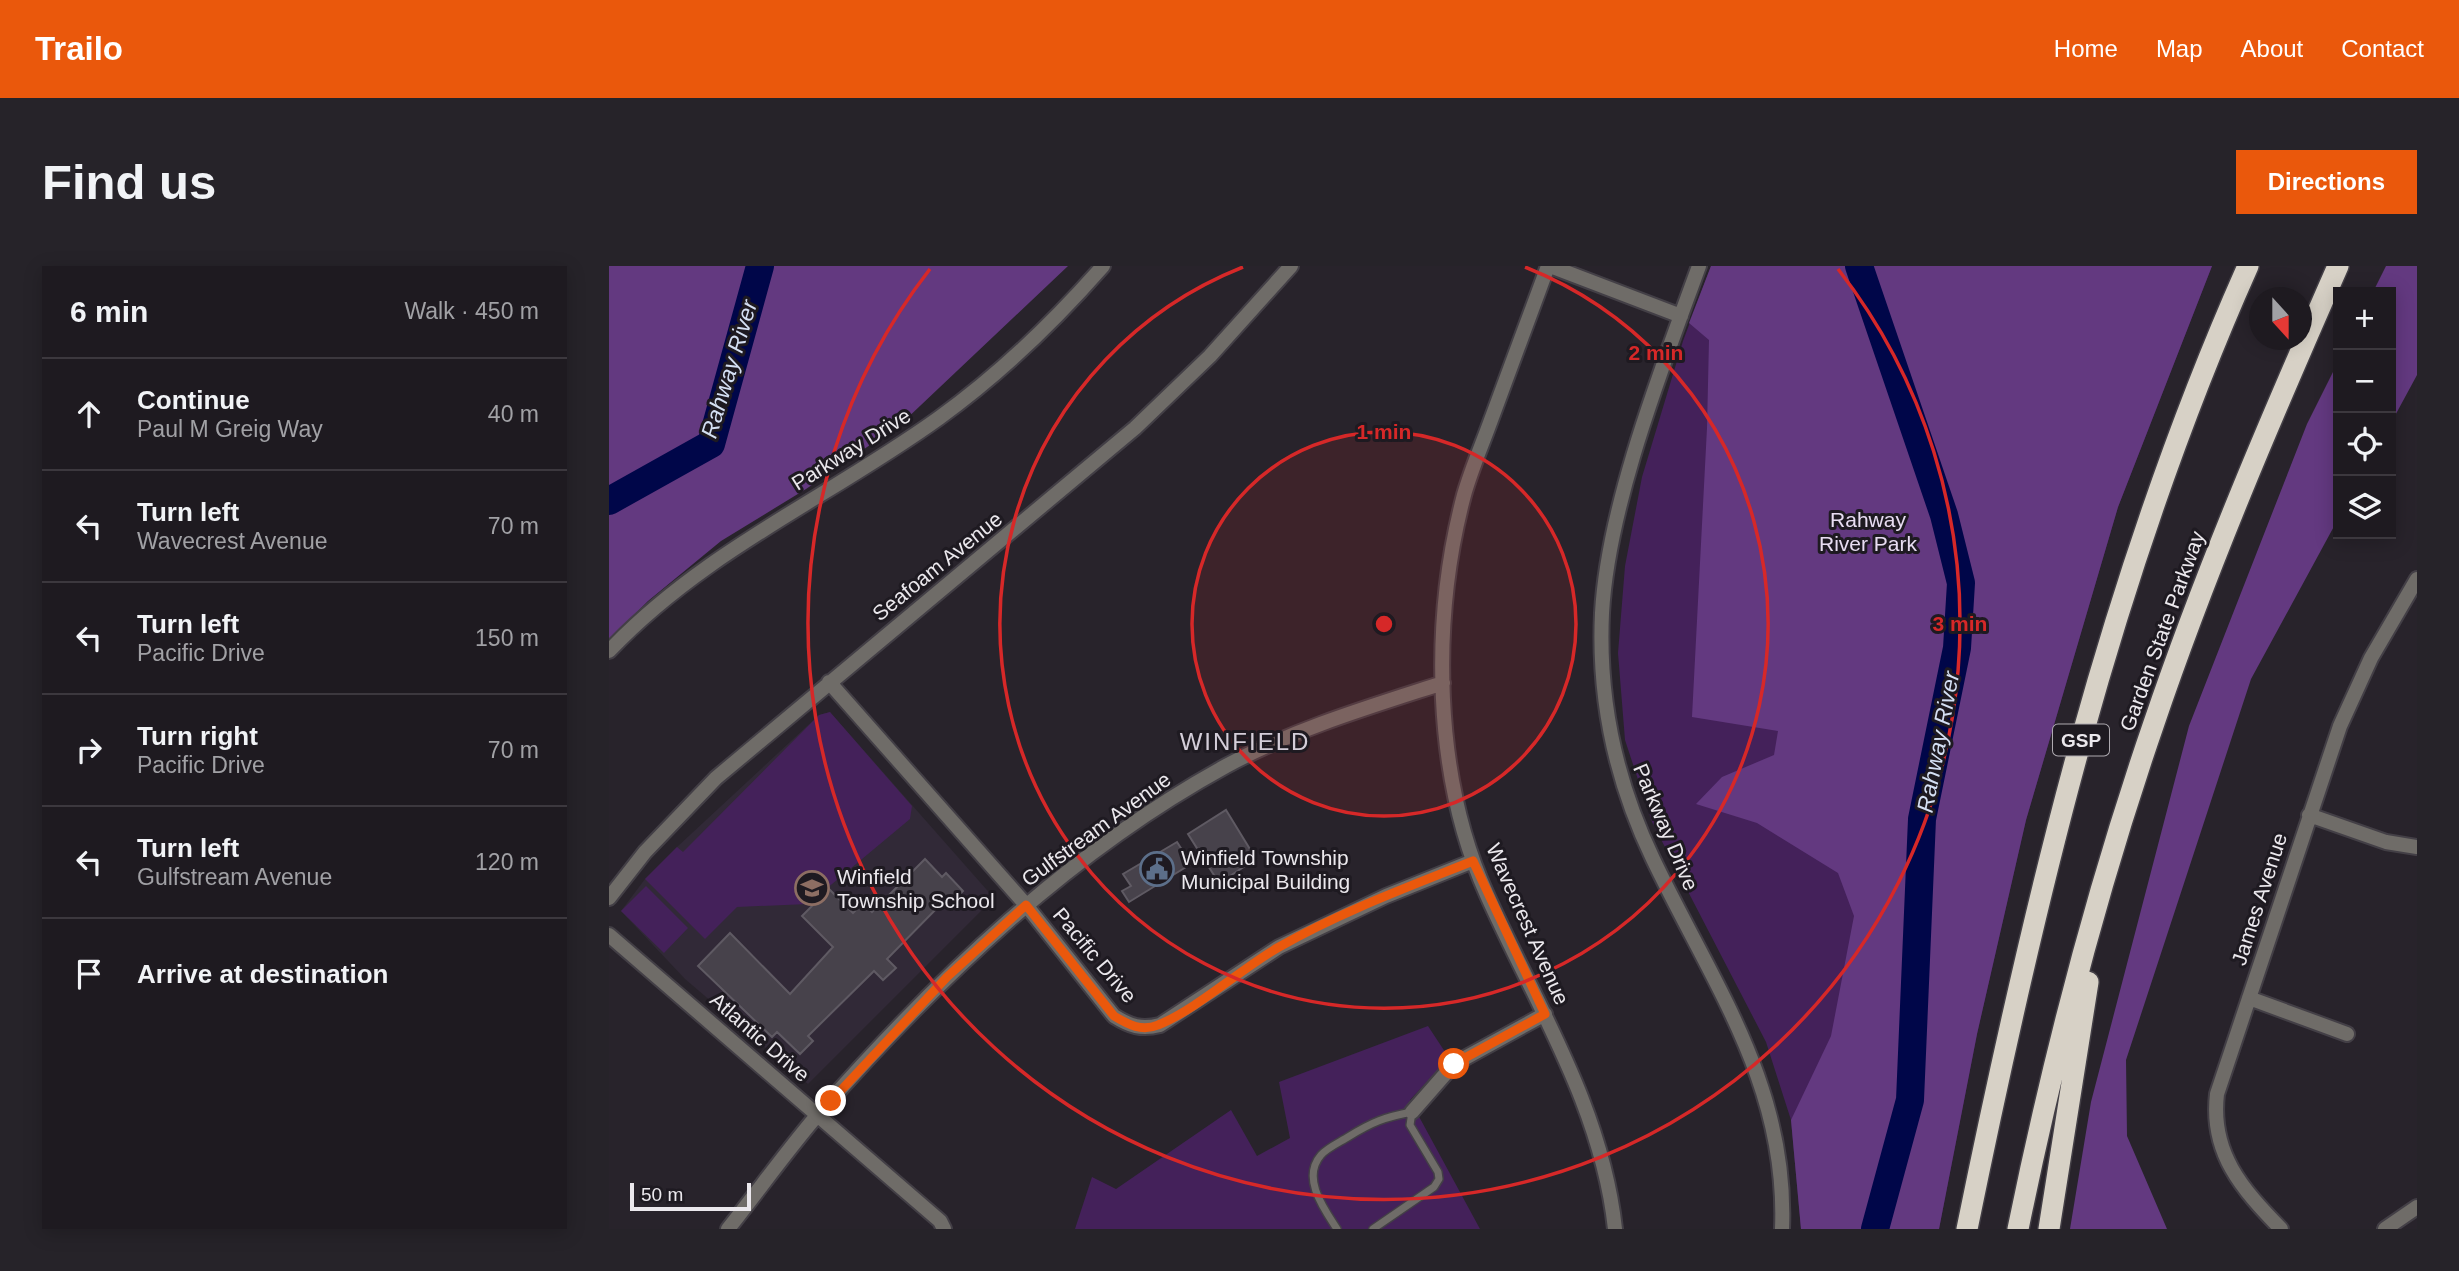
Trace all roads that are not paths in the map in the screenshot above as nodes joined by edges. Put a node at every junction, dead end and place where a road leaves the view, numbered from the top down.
1 (1103, 266) edge
2 (1291, 266) edge
3 (1549, 266) edge
4 (1699, 266) edge
5 (2248, 266) edge
6 (2338, 266) edge
7 (1681, 316) junction
8 (2417, 579) edge
9 (609, 652) edge
10 (829, 682) junction
11 (1443, 684) junction
12 (2309, 815) junction
13 (2117, 834) junction
14 (2417, 846) edge
15 (1473, 861) junction
16 (609, 898) edge
17 (1026, 905) junction
18 (609, 935) edge
19 (2249, 998) junction
20 (1545, 1014) junction
21 (2347, 1034) dead end
22 (1412, 1112) junction
23 (818, 1114) junction
24 (2417, 1207) edge
25 (728, 1229) edge
26 (944, 1229) edge
27 (1336, 1229) edge
28 (1373, 1229) edge
29 (1615, 1229) edge
30 (1782, 1229) edge
31 (1967, 1229) edge
32 (2018, 1229) edge
33 (2049, 1229) edge
34 (2281, 1229) edge
35 (2385, 1229) edge

1 - 9 street, Parkway Drive
2 - 10 street, Seafoam Avenue
3 - 7 street
3 - 11 street, Wavecrest Avenue
4 - 7 street, Parkway Drive
5 - 31 highway, Garden State Parkway / GSP
6 - 13 highway, Garden State Parkway
7 - 30 street, Parkway Drive
8 - 12 street, James Avenue
10 - 16 street, Seafoam Avenue
10 - 17 street, Pacific Drive
11 - 15 street, Wavecrest Avenue
11 - 17 street, Gulfstream Avenue
12 - 14 street
12 - 19 street, James Avenue
13 - 32 highway, Garden State Parkway
13 - 33 highway
15 - 17 street, Pacific Drive
15 - 20 street, Wavecrest Avenue
17 - 23 street, Gulfstream Avenue
18 - 23 street, Atlantic Drive
19 - 21 street
19 - 34 street, James Avenue
20 - 22 street
20 - 29 street, Wavecrest Avenue
22 - 27 lane
22 - 28 lane
23 - 25 street, Gulfstream Avenue
23 - 26 street, Atlantic Drive
24 - 35 street

